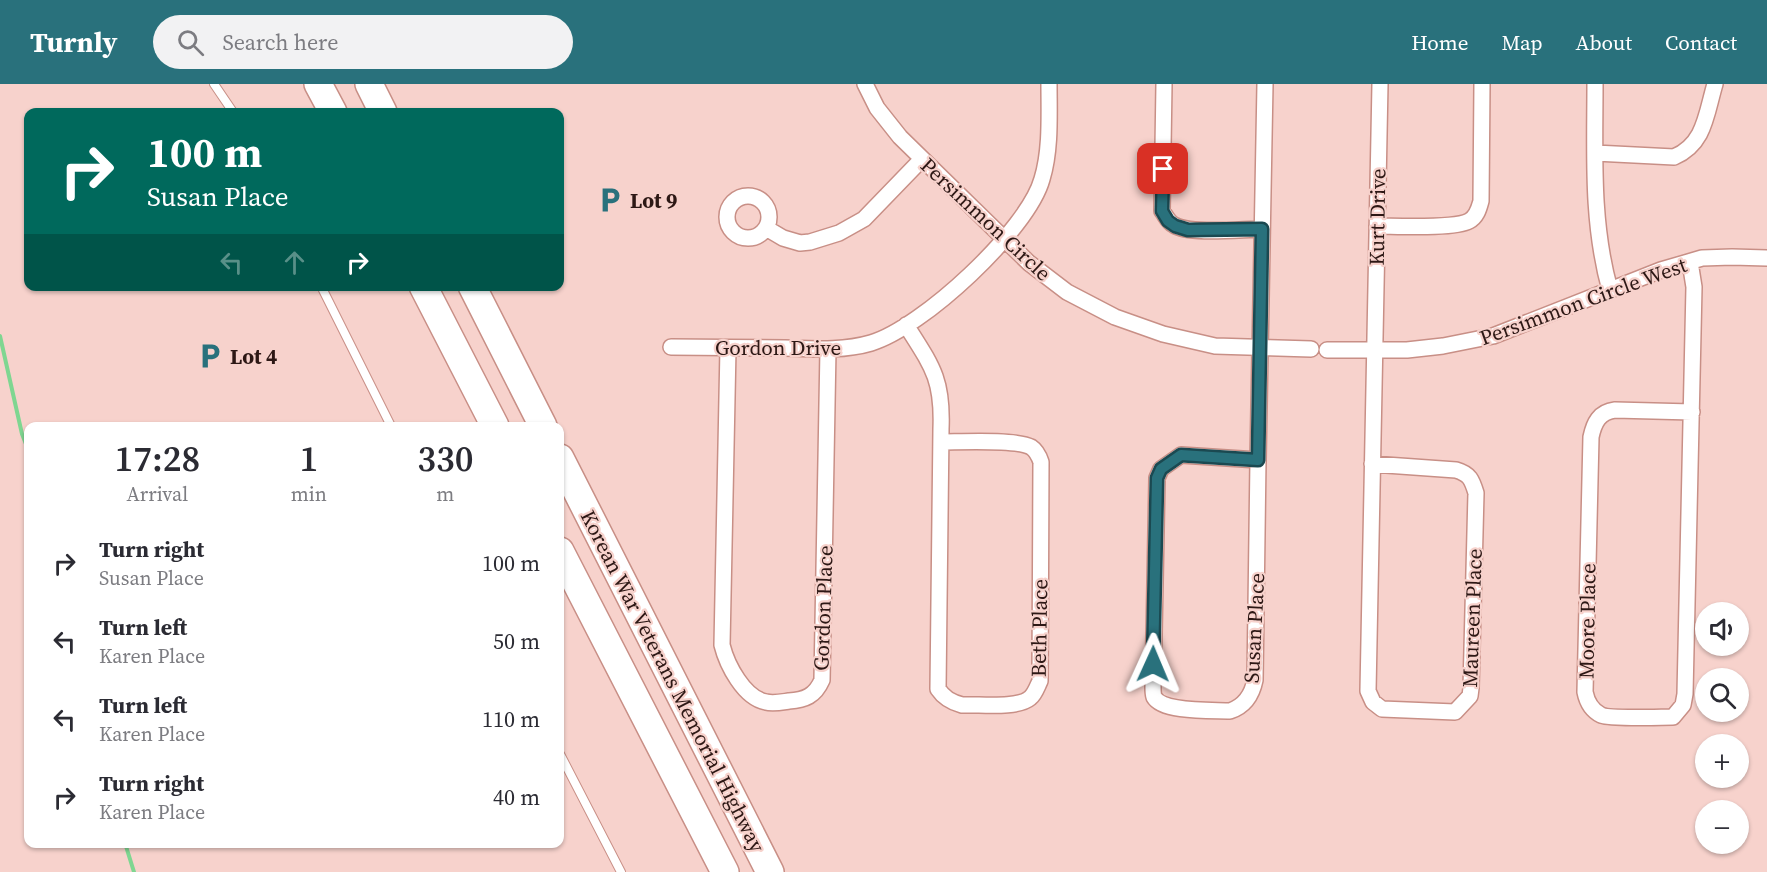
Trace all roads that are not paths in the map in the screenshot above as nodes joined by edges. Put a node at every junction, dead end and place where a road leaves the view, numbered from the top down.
1 (214, 84) edge
2 (318, 84) edge
3 (369, 84) edge
4 (865, 84) edge
5 (1049, 84) edge
6 (1164, 84) edge
7 (1265, 84) edge
8 (1380, 84) edge
9 (1482, 84) edge
10 (1595, 84) edge
11 (1715, 84) edge
12 (230, 108) edge
13 (331, 108) edge
14 (381, 108) edge
15 (1595, 153) junction
16 (922, 159) junction
17 (1377, 226) junction
18 (766, 228) dead end
19 (1262, 229) junction
20 (1005, 240) junction
21 (1767, 258) edge
22 (1690, 262) junction
23 (1610, 290) junction
24 (324, 291) edge
25 (426, 291) edge
26 (475, 291) edge
27 (906, 325) junction
28 (671, 347) dead end
29 (728, 348) junction
30 (1260, 348) junction
31 (828, 349) junction
32 (1311, 349) dead end
33 (1327, 350) dead end
34 (1375, 350) junction
35 (1692, 412) junction
36 (389, 422) edge
37 (493, 422) edge
38 (541, 422) edge
39 (941, 442) junction
40 (1258, 460) junction
41 (1372, 464) junction
42 (564, 467) edge
43 (564, 559) edge
44 (564, 762) edge
45 (621, 872) edge
46 (725, 872) edge
47 (770, 872) edge

1 - 12 lane
2 - 13 highway
3 - 14 highway
4 - 16 street, Persimmon Circle
5 - 20 street, Gordon Drive
6 - 19 street
7 - 19 street
8 - 17 street, Kurt Drive
9 - 17 street
10 - 15 street
11 - 15 street
15 - 23 street
16 - 18 street
16 - 20 street, Persimmon Circle
17 - 34 street, Kurt Drive
19 - 30 street
20 - 27 street, Gordon Drive
20 - 30 street, Persimmon Circle
21 - 22 street, Persimmon Circle West
22 - 23 street, Persimmon Circle West
22 - 35 street, Moore Place
23 - 34 street, Persimmon Circle West
24 - 36 lane
25 - 37 highway
26 - 38 highway
27 - 31 street, Gordon Drive
27 - 39 street, Beth Place
28 - 29 street, Gordon Drive
29 - 31 street, Gordon Drive
29 - 31 street, Gordon Place
30 - 32 street, Persimmon Circle
30 - 40 street
33 - 34 street, Persimmon Circle West
34 - 41 street, Maureen Place
35 - 35 street, Moore Place
39 - 39 street, Beth Place
40 - 40 street, Susan Place
41 - 41 street, Maureen Place
42 - 47 highway, Korean War Veterans Memorial Highway
43 - 46 highway, Korean War Veterans Memorial Highway
44 - 45 lane

